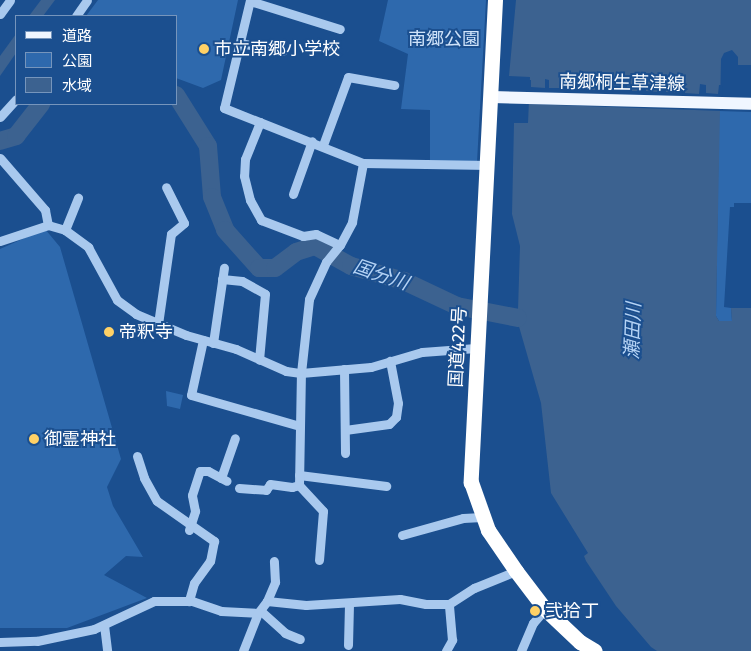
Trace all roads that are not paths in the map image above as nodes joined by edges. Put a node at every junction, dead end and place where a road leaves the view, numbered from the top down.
1 (10, 0) edge
2 (87, 0) edge
3 (495, 0) edge
4 (250, 1) edge
5 (0, 14) edge
6 (77, 15) edge
7 (340, 30) dead end
8 (240, 44) junction
9 (282, 51) dead end
10 (394, 85) dead end
11 (492, 97) junction
12 (15, 100) edge
13 (751, 104) edge
14 (0, 117) edge
15 (260, 122) junction
16 (312, 141) junction
17 (323, 145) junction
18 (0, 158) edge
19 (363, 163) junction
20 (489, 165) junction
21 (166, 187) dead end
22 (293, 194) dead end
23 (78, 197) dead end
24 (48, 225) junction
25 (65, 230) junction
26 (0, 241) edge
27 (338, 248) junction
28 (224, 268) dead end
29 (222, 279) junction
30 (158, 324) junction
31 (203, 340) junction
32 (213, 343) junction
33 (476, 348) junction
34 (259, 360) junction
35 (390, 361) junction
36 (344, 369) junction
37 (301, 373) junction
38 (300, 426) junction
39 (345, 430) junction
40 (235, 438) dead end
41 (344, 453) dead end
42 (138, 456) dead end
43 (299, 480) junction
44 (386, 486) dead end
45 (238, 488) dead end
46 (482, 517) junction
47 (189, 528) junction
48 (402, 535) dead end
49 (319, 560) dead end
50 (274, 561) dead end
51 (516, 571) junction
52 (189, 601) junction
53 (267, 601) junction
54 (349, 602) junction
55 (449, 604) junction
56 (545, 609) junction
57 (260, 613) junction
58 (104, 625) junction
59 (300, 639) dead end
60 (0, 642) edge
61 (348, 645) dead end
62 (17, 647) edge
63 (107, 651) edge
64 (243, 651) edge
65 (446, 651) edge
66 (521, 651) edge
67 (594, 651) edge

1 - 5 street
2 - 6 street
3 - 11 highway, 国道422号
4 - 7 street
4 - 8 street
8 - 9 street
8 - 15 street
10 - 17 street
11 - 13 main road, 南郷桐生草津線
11 - 20 highway, 国道422号
12 - 14 street
15 - 16 street
15 - 27 street
16 - 17 street
16 - 22 street
17 - 19 street
18 - 24 street
19 - 20 street
19 - 27 street
20 - 33 highway, 国道422号
21 - 30 street
23 - 25 street
24 - 25 street
24 - 26 street
25 - 30 street
27 - 37 street
28 - 29 street
29 - 32 street
29 - 34 street
30 - 31 street
31 - 32 street
31 - 38 street
32 - 34 street
33 - 35 street
33 - 46 highway, 国道422号
34 - 37 street
35 - 36 street
35 - 39 street
36 - 37 street
36 - 39 street
37 - 38 street
38 - 43 street
39 - 41 street
40 - 47 street
42 - 47 street
43 - 44 street
43 - 45 street
43 - 49 street
46 - 48 street
46 - 51 highway, 国道422号
47 - 52 street
50 - 53 street
51 - 55 street
51 - 56 highway, 国道422号
52 - 57 street
52 - 58 street
53 - 54 street
53 - 57 street
54 - 55 street
54 - 61 street
55 - 65 street
56 - 66 street
56 - 67 highway, 国道422号
57 - 59 street
57 - 64 street
58 - 62 street
58 - 63 street
60 - 62 street

